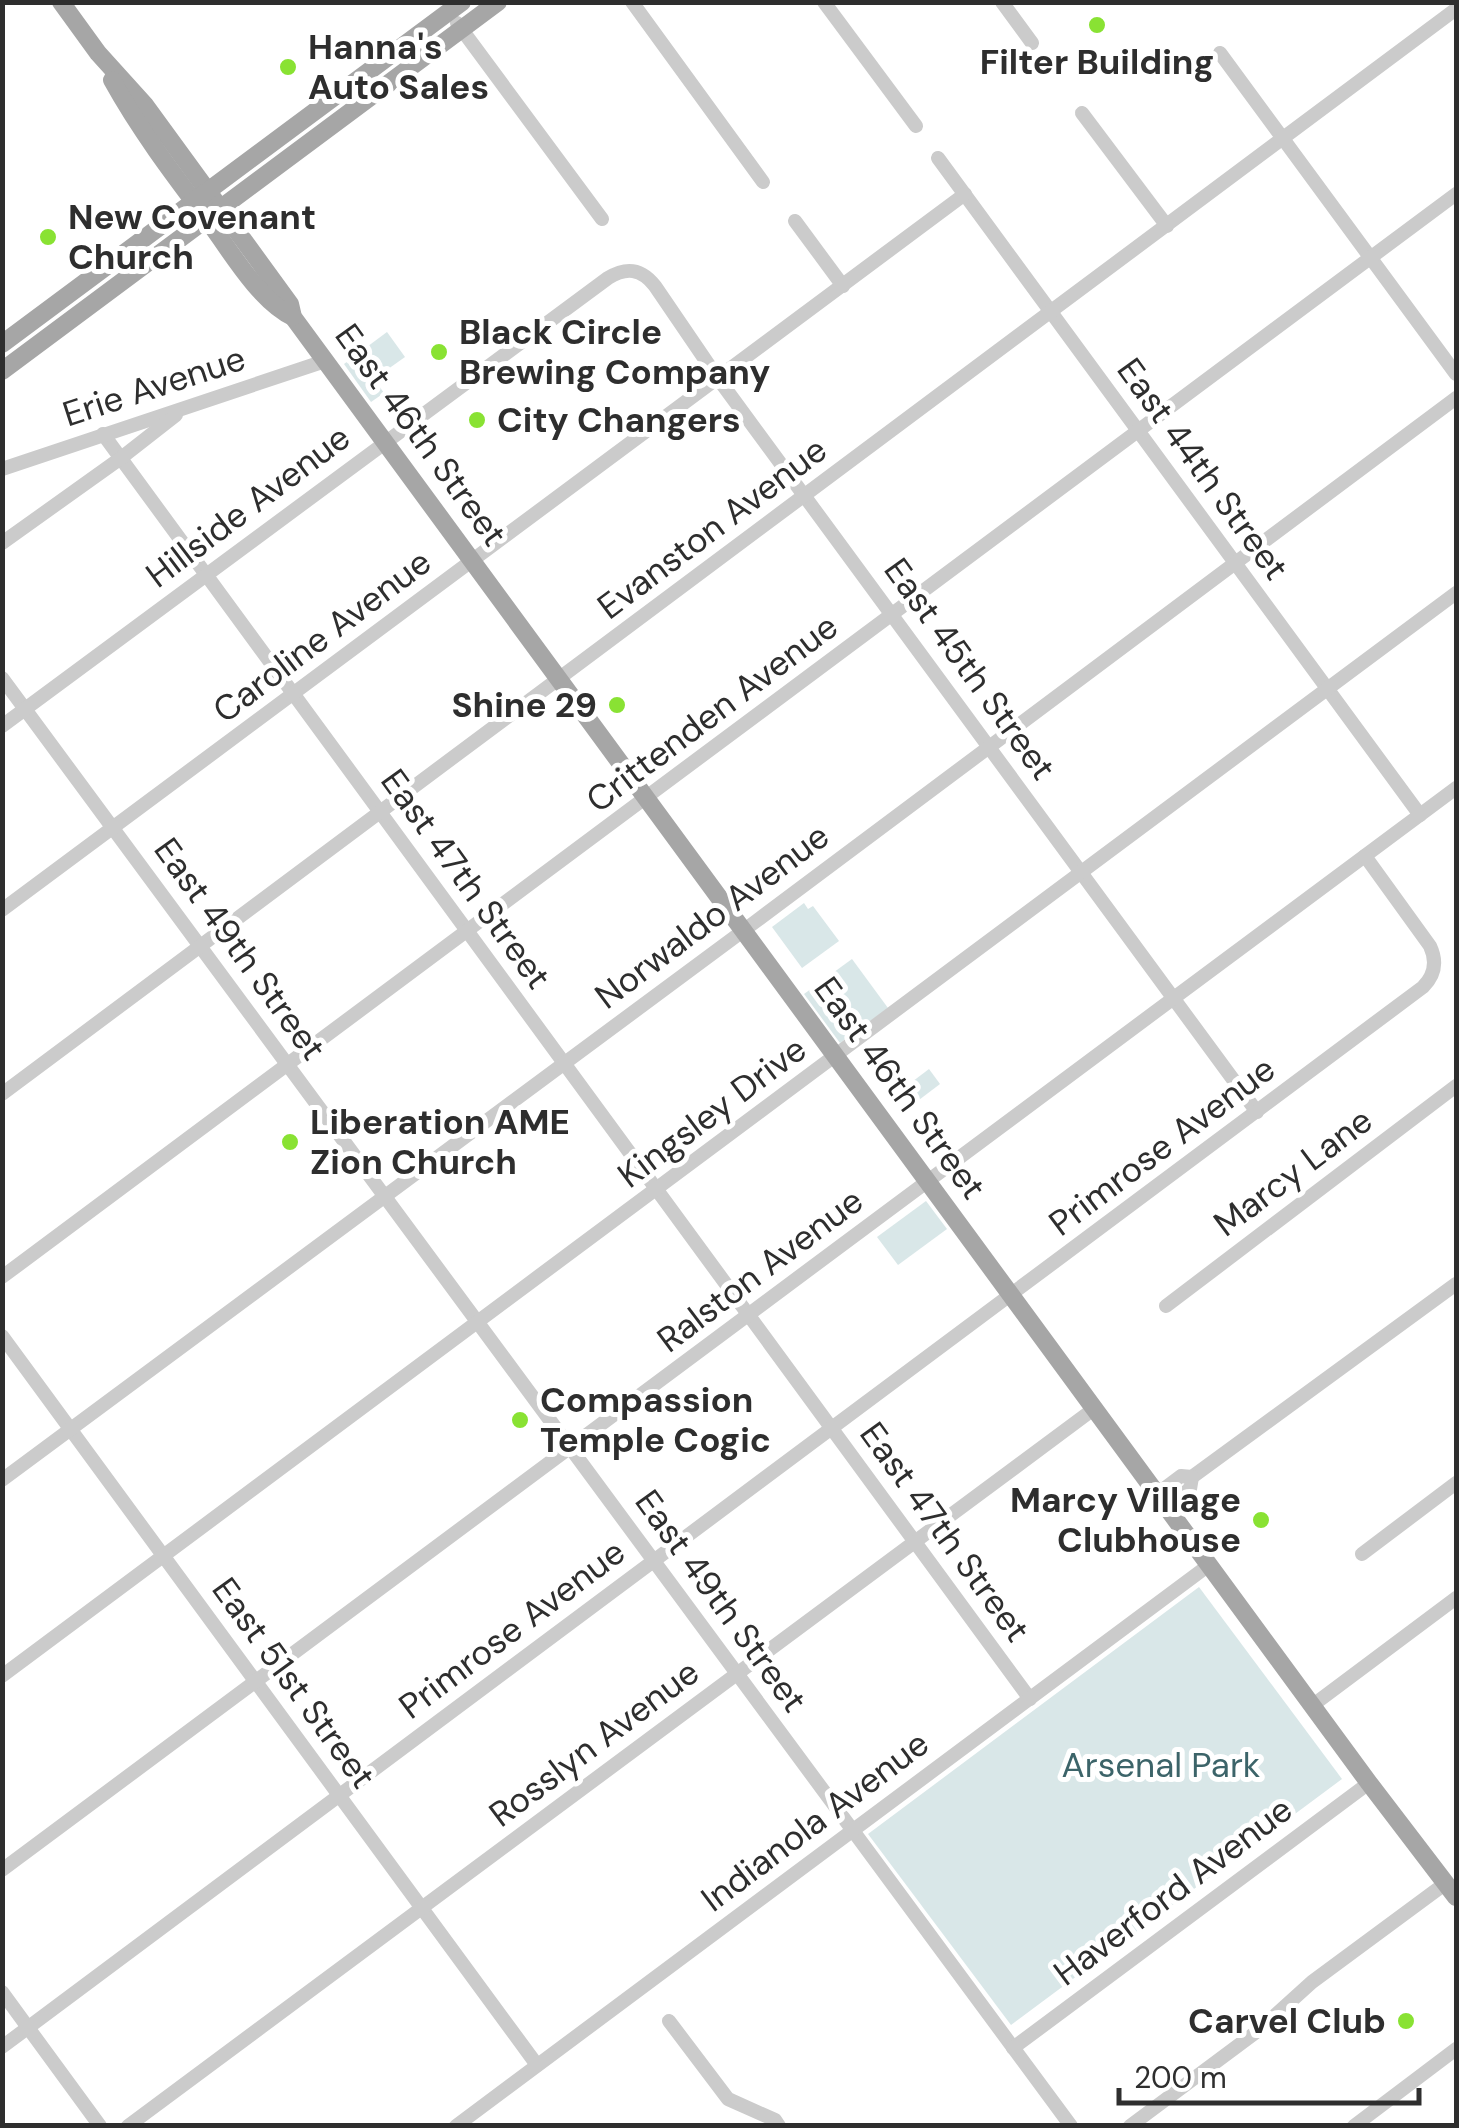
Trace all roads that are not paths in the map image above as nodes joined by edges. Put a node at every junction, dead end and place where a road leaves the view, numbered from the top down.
1 (62, 2) edge
2 (498, 2) edge
3 (632, 2) edge
4 (824, 2) edge
5 (1002, 2) edge
6 (456, 7) edge
7 (1456, 9) edge
8 (462, 29) junction
9 (1032, 44) dead end
10 (1220, 52) dead end
11 (1082, 113) dead end
12 (916, 126) dead end
13 (1284, 139) junction
14 (938, 158) dead end
15 (763, 182) dead end
16 (965, 194) junction
17 (1456, 194) edge
18 (201, 197) junction
19 (214, 214) junction
20 (602, 219) dead end
21 (796, 222) dead end
22 (1167, 226) junction
23 (1372, 258) junction
24 (630, 270) joint
25 (843, 286) junction
26 (1051, 312) junction
27 (2, 344) edge
28 (326, 361) junction
29 (2, 371) edge
30 (1456, 374) edge
31 (717, 378) junction
32 (1456, 398) edge
33 (184, 409) junction
34 (1139, 431) junction
35 (103, 434) junction
36 (385, 442) junction
37 (120, 458) junction
38 (2, 469) edge
39 (806, 496) junction
40 (2, 543) edge
41 (473, 561) junction
42 (1235, 563) junction
43 (206, 574) junction
44 (1456, 593) edge
45 (893, 614) junction
46 (2, 678) edge
47 (560, 680) junction
48 (1328, 690) junction
49 (294, 694) junction
50 (26, 709) junction
51 (2, 726) edge
52 (990, 746) junction
53 (1456, 788) edge
54 (647, 799) junction
55 (380, 813) junction
56 (1420, 815) junction
57 (113, 828) junction
58 (1365, 856) junction
59 (1082, 873) junction
60 (2, 910) edge
61 (744, 930) junction
62 (468, 932) junction
63 (201, 946) junction
64 (1175, 998) junction
65 (836, 1057) junction
66 (564, 1064) junction
67 (288, 1065) junction
68 (1456, 1086) edge
69 (2, 1094) edge
70 (1258, 1112) junction
71 (928, 1183) junction
72 (657, 1190) junction
73 (385, 1196) junction
74 (2, 1277) edge
75 (1456, 1284) edge
76 (1012, 1296) junction
77 (1166, 1306) dead end
78 (749, 1316) junction
79 (478, 1323) junction
80 (2, 1336) edge
81 (1095, 1408) junction
82 (832, 1429) junction
83 (71, 1430) junction
84 (571, 1448) junction
85 (2, 1480) edge
86 (1456, 1484) edge
87 (1162, 1500) junction
88 (915, 1542) junction
89 (1362, 1554) dead end
90 (164, 1556) junction
91 (654, 1561) junction
92 (1209, 1565) junction
93 (1456, 1598) edge
94 (737, 1674) junction
95 (2, 1676) edge
96 (256, 1682) junction
97 (1030, 1699) junction
98 (1313, 1705) junction
99 (1369, 1783) junction
100 (339, 1794) junction
101 (853, 1830) junction
102 (2, 1870) edge
103 (1451, 1890) edge
104 (422, 1907) junction
105 (2, 1992) edge
106 (669, 2021) dead end
107 (29, 2026) junction
108 (2, 2047) edge
109 (1013, 2048) junction
110 (1456, 2049) edge
111 (538, 2065) junction
112 (100, 2126) edge
113 (128, 2126) edge
114 (456, 2126) edge
115 (779, 2126) edge
116 (1070, 2126) edge
117 (1130, 2126) edge
118 (1354, 2126) edge

1 - 18 main road, East 46th Street
2 - 8 main road
3 - 15 street
4 - 12 street
5 - 9 street
6 - 8 street
6 - 18 main road
7 - 13 street, Evanston Avenue
8 - 19 main road
8 - 20 street
10 - 13 street
11 - 22 street
13 - 22 street, Evanston Avenue
13 - 23 street
14 - 16 street, East 44th Street
16 - 25 street, Caroline Avenue
16 - 26 street, East 44th Street
17 - 23 street, Crittenden Avenue
18 - 19 main road, East 46th Street
18 - 27 main road
19 - 28 main road, East 46th Street
19 - 29 main road
21 - 25 street
22 - 26 street, Evanston Avenue
23 - 30 street
23 - 34 street, Crittenden Avenue
24 - 31 street, East 45th Street
24 - 36 street, Hillside Avenue
25 - 31 street, Caroline Avenue
26 - 34 street, East 44th Street
26 - 39 street, Evanston Avenue
28 - 33 street, Erie Avenue
28 - 36 main road, East 46th Street
31 - 39 street, East 45th Street
31 - 41 street, Caroline Avenue
32 - 42 street, Norwaldo Avenue
33 - 35 street, Erie Avenue
33 - 37 street
34 - 42 street, East 44th Street
34 - 45 street, Crittenden Avenue
35 - 37 street, East 47th Street
35 - 38 street, Erie Avenue
36 - 41 main road, East 46th Street
36 - 43 street, Hillside Avenue
37 - 40 street
37 - 43 street, East 47th Street
39 - 45 street, East 45th Street
39 - 47 street, Evanston Avenue
41 - 47 main road, East 46th Street
41 - 49 street, Caroline Avenue
42 - 48 street, East 44th Street
42 - 52 street, Norwaldo Avenue
43 - 49 street, East 47th Street
43 - 50 street, Hillside Avenue
44 - 48 street, Kingsley Drive
45 - 52 street, East 45th Street
45 - 54 street, Crittenden Avenue
46 - 50 street, East 49th Street
47 - 54 main road, East 46th Street
47 - 55 street, Evanston Avenue
48 - 56 street, East 44th Street
48 - 59 street, Kingsley Drive
49 - 55 street, East 47th Street
49 - 57 street, Caroline Avenue
50 - 51 street, Hillside Avenue
50 - 57 street, East 49th Street
52 - 59 street, East 45th Street
52 - 61 street, Norwaldo Avenue
53 - 56 street, Ralston Avenue
54 - 61 main road, East 46th Street
54 - 62 street, Crittenden Avenue
55 - 62 street, East 47th Street
55 - 63 street, Evanston Avenue
56 - 58 street, Ralston Avenue
57 - 60 street, Caroline Avenue
57 - 63 street, East 49th Street
58 - 64 street, Ralston Avenue
58 - 70 street, Primrose Avenue
59 - 64 street, East 45th Street
59 - 65 street, Kingsley Drive
61 - 65 main road, East 46th Street
61 - 66 street, Norwaldo Avenue
62 - 66 street, East 47th Street
62 - 67 street, Crittenden Avenue
63 - 67 street, East 49th Street
63 - 69 street, Evanston Avenue
64 - 70 street, East 45th Street
64 - 71 street, Ralston Avenue
65 - 71 main road, East 46th Street
65 - 72 street, Kingsley Drive
66 - 72 street, East 47th Street
66 - 73 street, Norwaldo Avenue
67 - 73 street, East 49th Street
67 - 74 street, Crittenden Avenue
68 - 77 street, Marcy Lane
70 - 76 street, Primrose Avenue
71 - 76 main road, East 46th Street
71 - 78 street, Ralston Avenue
72 - 78 street, East 47th Street
72 - 79 street, Kingsley Drive
73 - 79 street, East 49th Street
73 - 83 street, Norwaldo Avenue
75 - 87 street
76 - 81 main road, East 46th Street
76 - 82 street, Primrose Avenue
78 - 82 street, East 47th Street
78 - 84 street, Ralston Avenue
79 - 84 street, East 49th Street
79 - 90 street, Kingsley Drive
80 - 83 street, East 51st Street
81 - 87 main road, East 46th Street
81 - 88 street, Rosslyn Avenue
82 - 88 street, East 47th Street
82 - 91 street, Primrose Avenue
83 - 85 street, Norwaldo Avenue
83 - 90 street, East 51st Street
84 - 91 street, East 49th Street
84 - 96 street, Ralston Avenue
86 - 89 street
87 - 92 main road, East 46th Street
88 - 94 street, Rosslyn Avenue
88 - 97 street, East 47th Street
90 - 95 street, Kingsley Drive
90 - 96 street, East 51st Street
91 - 94 street, East 49th Street
91 - 100 street, Primrose Avenue
92 - 97 street, Indianola Avenue
92 - 98 main road, East 46th Street
93 - 98 street
94 - 101 street, East 49th Street
94 - 104 street, Rosslyn Avenue
96 - 100 street, East 51st Street
96 - 102 street, Ralston Avenue
97 - 101 street, Indianola Avenue
98 - 99 main road, East 46th Street
99 - 103 main road, East 46th Street
99 - 109 street, Haverford Avenue
100 - 104 street, East 51st Street
100 - 107 street, Primrose Avenue
101 - 109 street, East 49th Street
101 - 111 street, Indianola Avenue
103 - 117 street
104 - 111 street, East 51st Street
104 - 113 street, Rosslyn Avenue
105 - 107 street
106 - 115 street
107 - 108 street, Primrose Avenue
107 - 112 street
109 - 116 street, East 49th Street
110 - 118 street
111 - 114 street, Indianola Avenue

